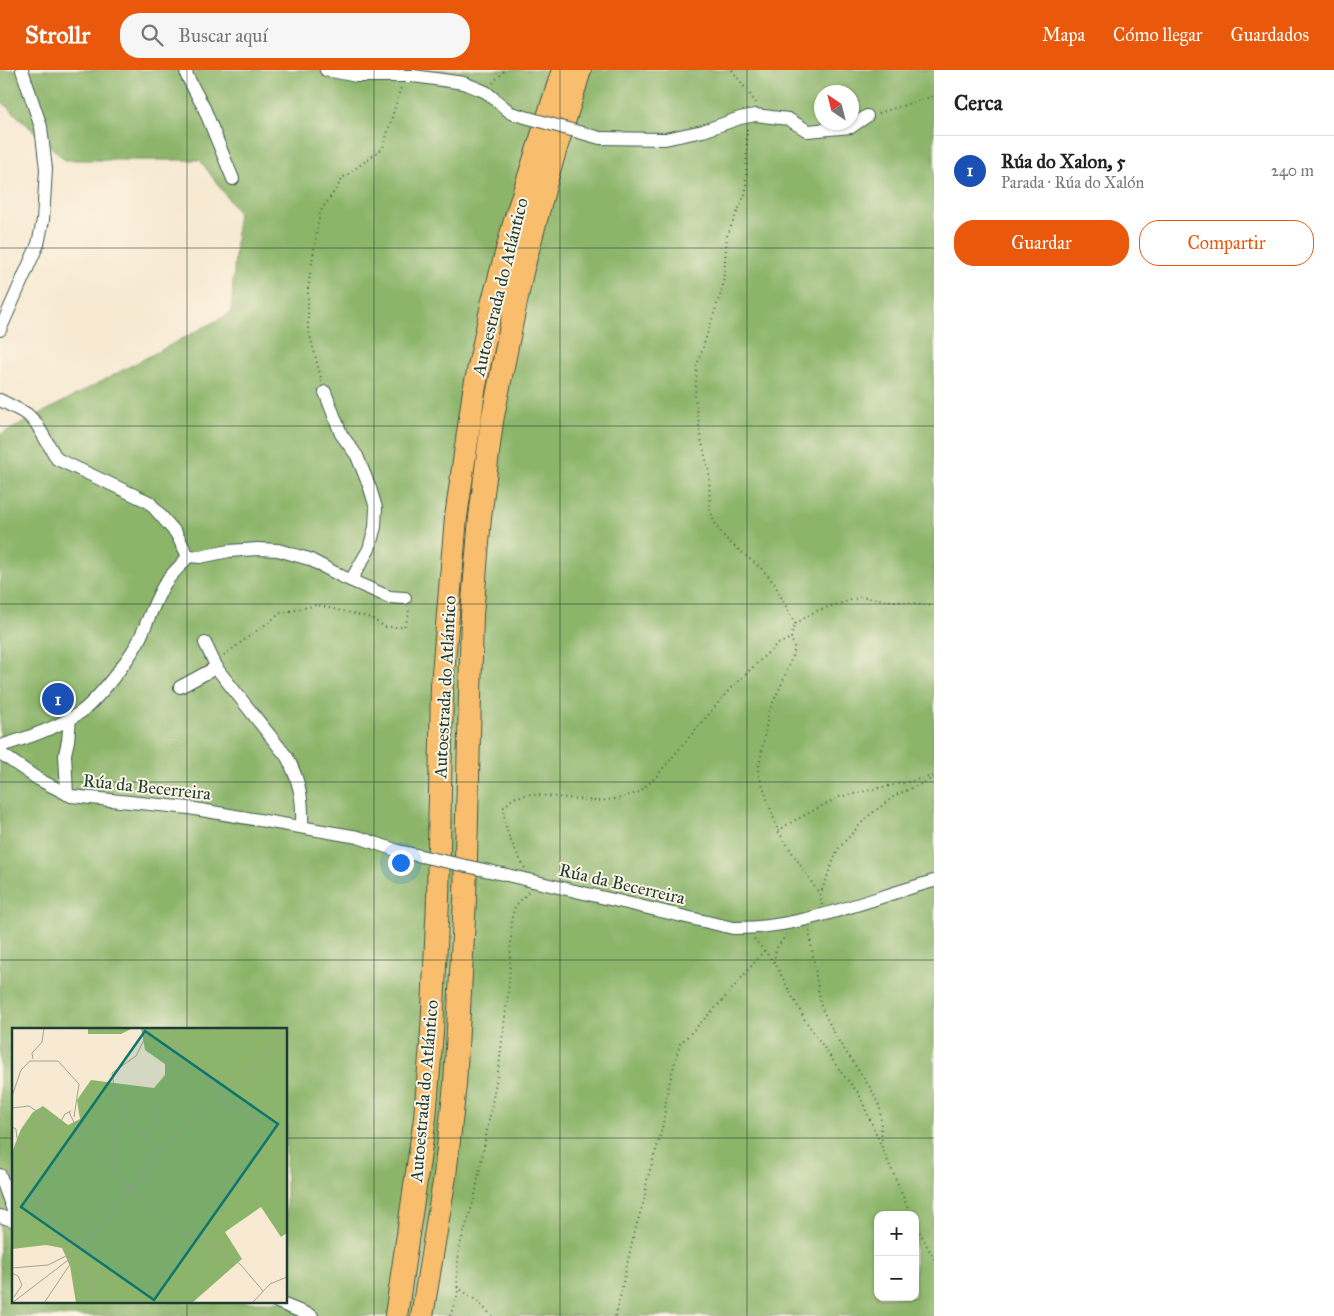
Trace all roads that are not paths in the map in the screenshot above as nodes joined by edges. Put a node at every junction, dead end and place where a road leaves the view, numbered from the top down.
1 (22, 70) edge
2 (186, 70) edge
3 (326, 70) edge
4 (563, 70) edge
5 (580, 70) edge
6 (867, 116) road end
7 (233, 179) dead end
8 (0, 330) edge
9 (325, 392) road end
10 (0, 400) edge
11 (188, 556) junction
12 (351, 580) junction
13 (405, 598) road end
14 (205, 644) dead end
15 (216, 665) junction
16 (180, 687) dead end
17 (70, 718) junction
18 (0, 746) edge
19 (0, 753) edge
20 (67, 794) junction
21 (302, 827) junction
22 (934, 880) edge
23 (0, 1175) edge
24 (12, 1208) edge
25 (0, 1216) edge
26 (12, 1220) edge
27 (282, 1304) edge
28 (423, 1310) edge
29 (312, 1316) edge
30 (396, 1316) edge

1 - 8 street
2 - 7 street
3 - 6 street, bridge
4 - 30 highway, Autoestrada do Atlántico
5 - 28 highway, Autoestrada do Atlántico
9 - 12 street
10 - 11 street
11 - 12 street
11 - 17 street
12 - 13 street
14 - 15 street
15 - 16 street
15 - 21 street
17 - 18 street
17 - 20 street
19 - 20 street, Rúa da Becerreira
20 - 21 street, Rúa da Becerreira
21 - 22 street, Rúa da Becerreira, bridge
23 - 24 street
25 - 26 street
27 - 29 street

